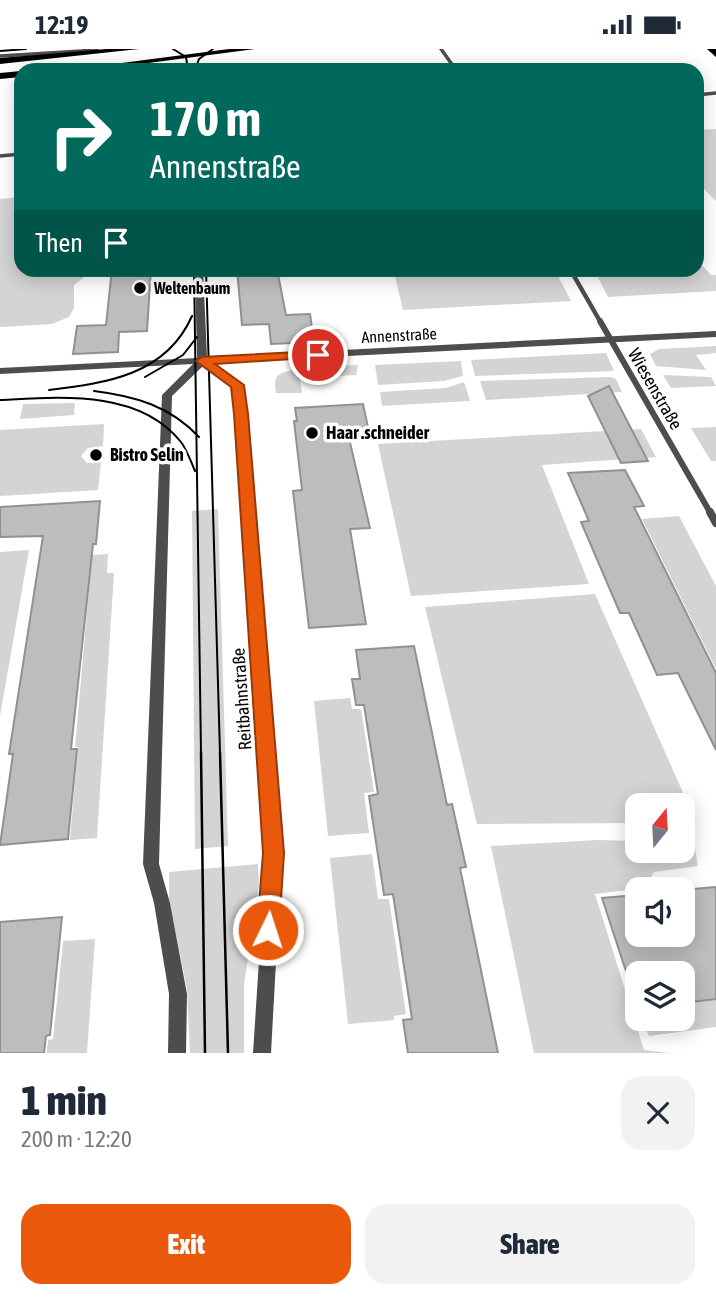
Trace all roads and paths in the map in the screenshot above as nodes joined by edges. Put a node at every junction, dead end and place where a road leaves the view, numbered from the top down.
1 (134, 49) edge
2 (251, 49) edge
3 (711, 49) edge
4 (716, 54) edge
5 (0, 58) edge
6 (132, 63) edge
7 (199, 277) edge
8 (575, 277) edge
9 (716, 334) edge
10 (611, 339) junction
11 (202, 361) junction
12 (0, 372) edge
13 (716, 523) edge
14 (177, 1053) edge
15 (262, 1053) edge

1 - 5 main road
2 - 6 main road
3 - 4 main road
7 - 11 street
8 - 10 street, Wiesenstraße
9 - 10 street, Annenstraße
10 - 11 street, Annenstraße
10 - 13 street, Wiesenstraße
11 - 12 street, Annenstraße
11 - 14 street
11 - 15 street, Reitbahnstraße

